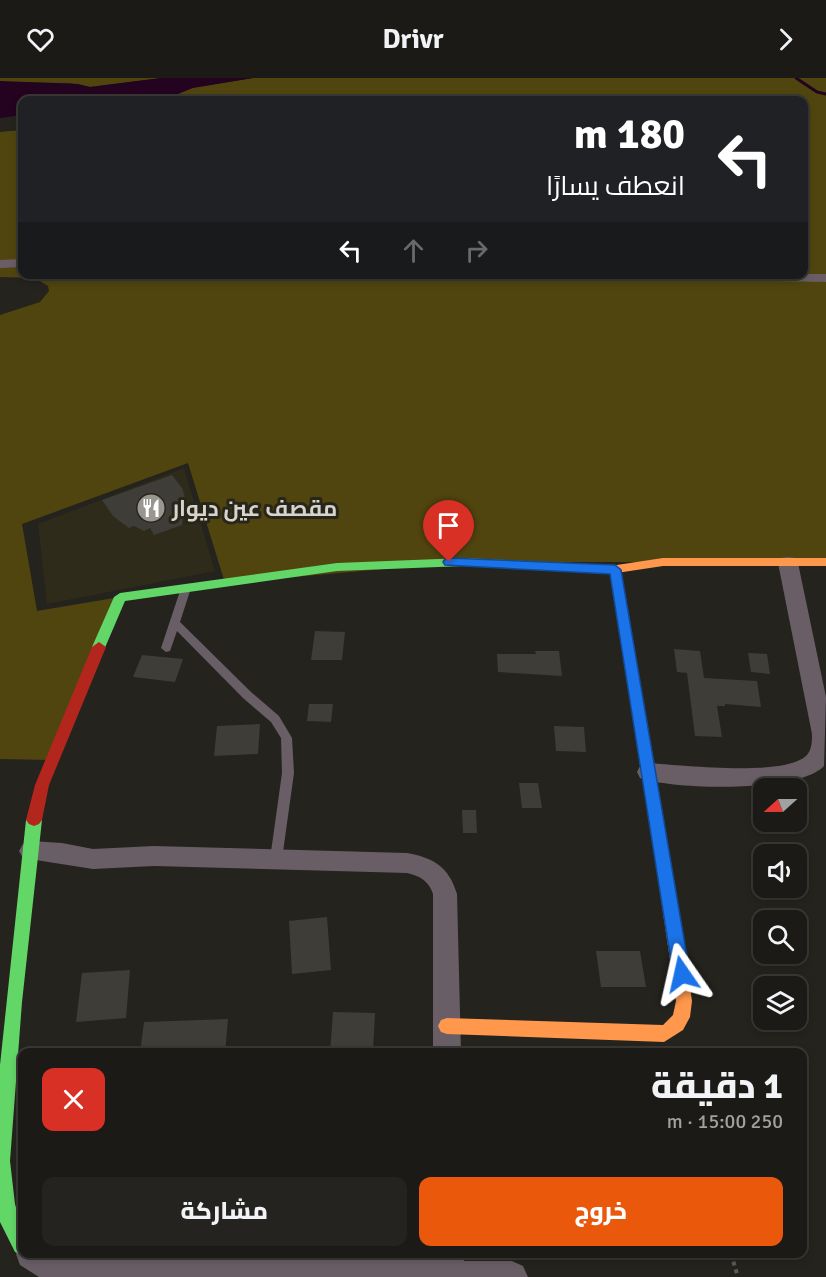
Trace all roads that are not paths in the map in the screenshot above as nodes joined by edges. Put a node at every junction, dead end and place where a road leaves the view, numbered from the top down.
1 (0, 264) edge
2 (18, 264) edge
3 (808, 278) edge
4 (826, 278) edge
5 (826, 562) edge
6 (788, 563) junction
7 (615, 570) junction
8 (186, 588) junction
9 (175, 623) junction
10 (166, 648) dead end
11 (818, 662) edge
12 (648, 772) junction
13 (31, 851) junction
14 (276, 859) junction
15 (447, 1026) junction
16 (447, 1048) edge
17 (14, 1092) edge
18 (0, 1169) edge
19 (18, 1238) edge
20 (37, 1258) edge
21 (448, 1269) edge
22 (87, 1274) edge
23 (212, 1275) edge
24 (512, 1277) edge

1 - 2 street
3 - 4 street
5 - 6 street
6 - 7 street
6 - 11 street
7 - 8 street
7 - 12 street
8 - 9 lane
8 - 13 street
9 - 10 lane
9 - 14 lane
11 - 12 street
12 - 15 street
13 - 14 street
13 - 17 street
14 - 15 street
15 - 16 street
17 - 18 street
18 - 19 street
20 - 22 street
21 - 23 street
21 - 24 street
22 - 23 street

